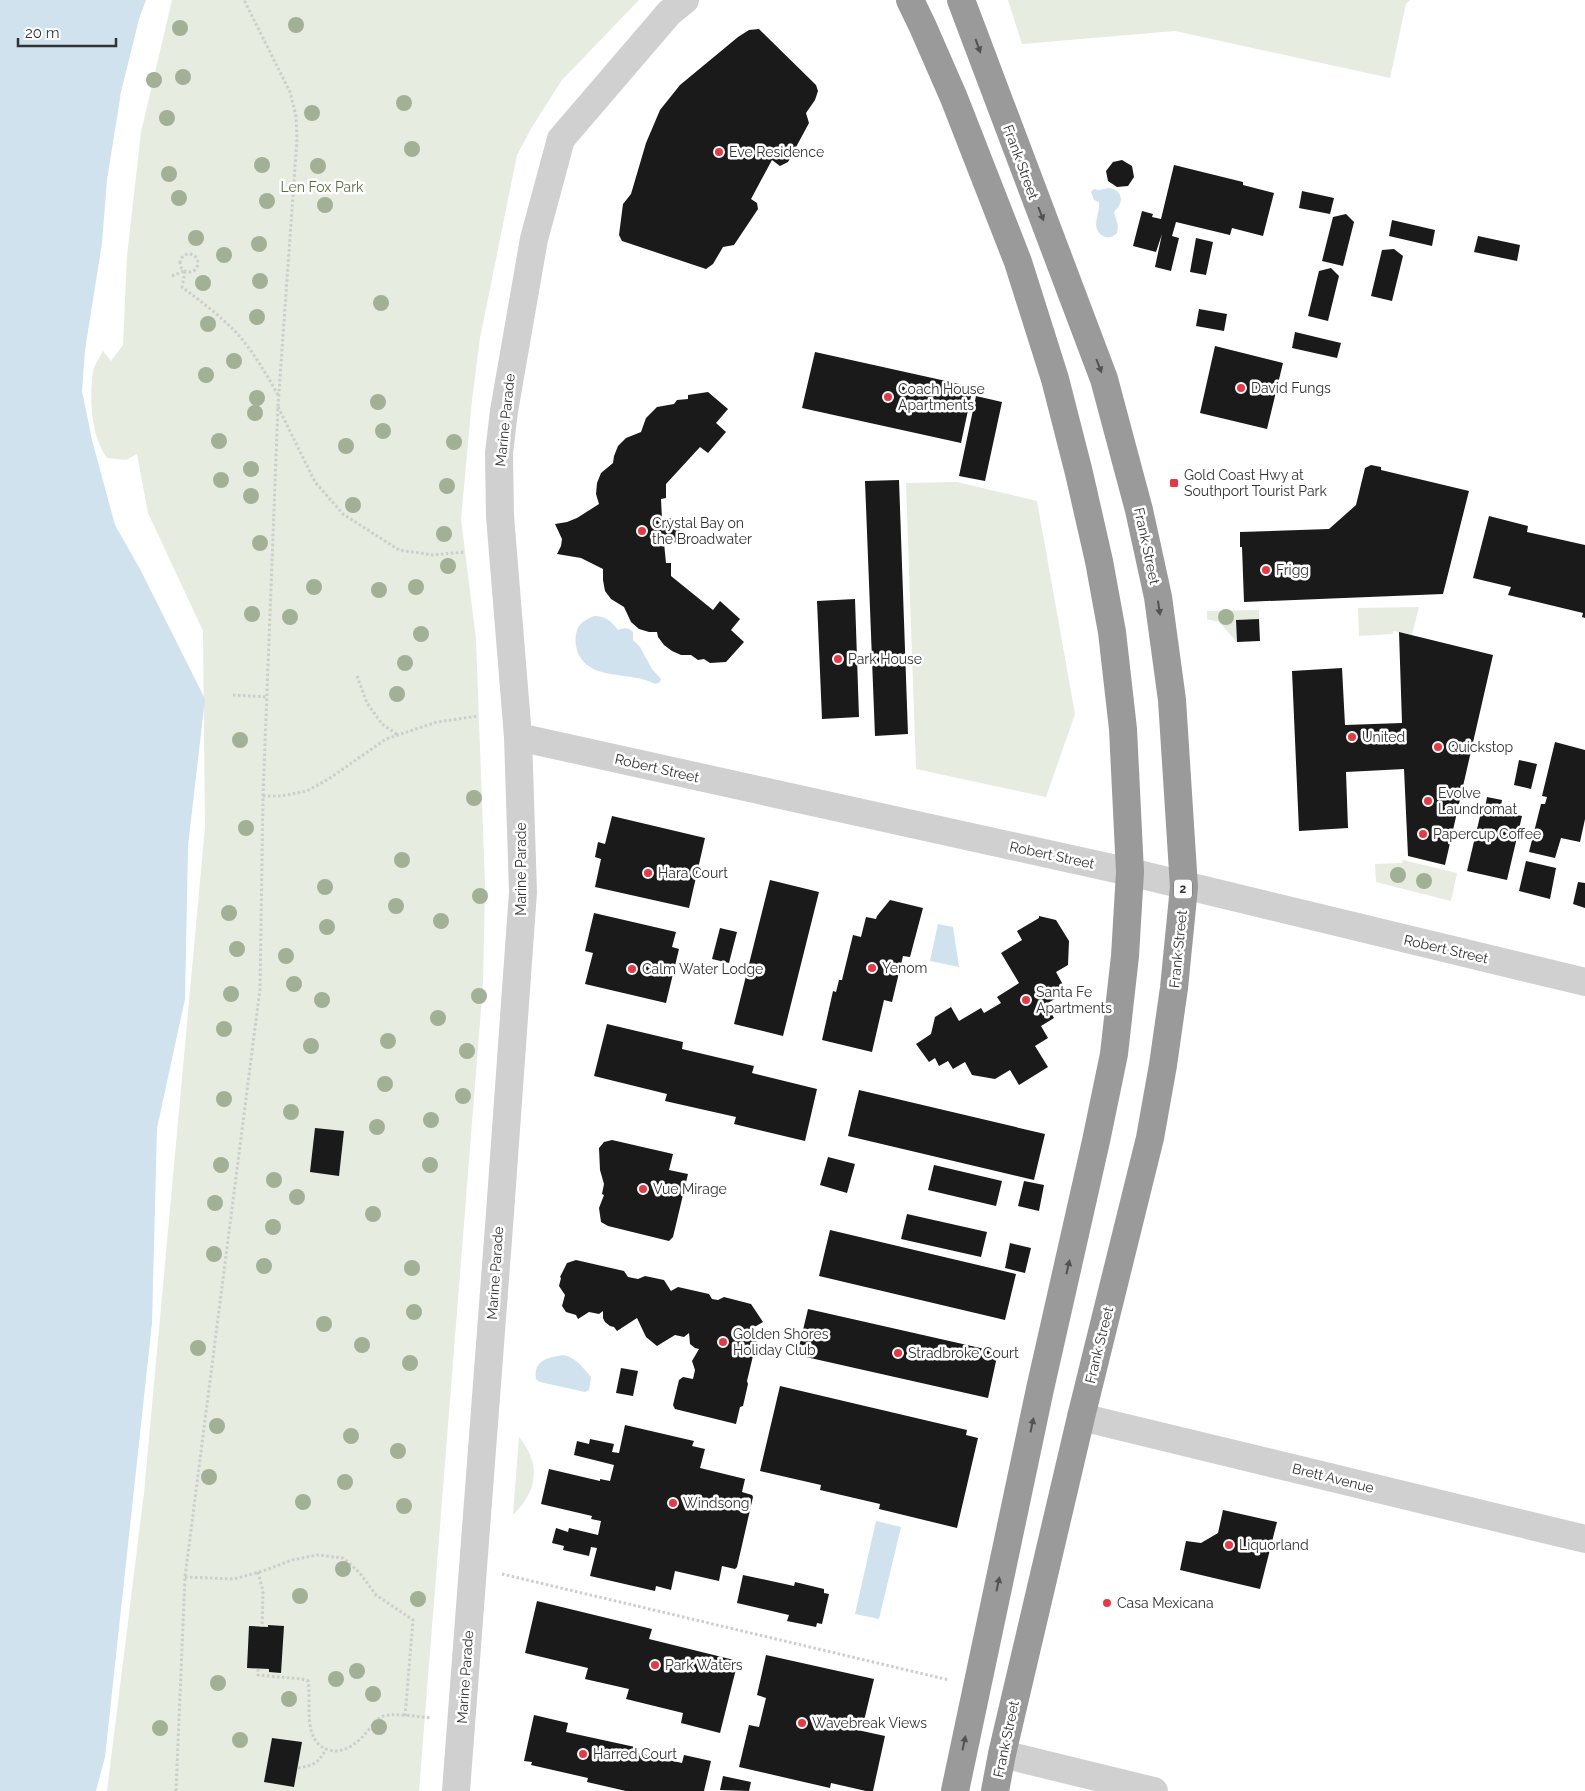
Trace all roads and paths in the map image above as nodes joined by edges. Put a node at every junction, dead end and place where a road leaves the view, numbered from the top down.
1 (244, 0) edge
2 (686, 0) edge
3 (910, 0) edge
4 (961, 0) edge
5 (185, 271) junction
6 (172, 276) dead end
7 (278, 396) junction
8 (278, 406) junction
9 (465, 552) dead end
10 (357, 676) dead end
11 (234, 695) dead end
12 (267, 697) junction
13 (478, 716) dead end
14 (399, 735) junction
15 (518, 737) junction
16 (262, 796) junction
17 (1130, 872) junction
18 (1184, 886) junction
19 (1585, 982) edge
20 (1081, 1417) junction
21 (1585, 1539) edge
22 (258, 1572) junction
23 (500, 1573) dead end
24 (185, 1577) junction
25 (262, 1627) dead end
26 (258, 1669) dead end
27 (976, 1686) junction
28 (326, 1749) junction
29 (1002, 1754) junction
30 (298, 1768) dead end
31 (176, 1791) edge
32 (456, 1791) edge
33 (954, 1791) edge
34 (995, 1791) edge
35 (1154, 1791) edge

1 - 7 path
2 - 15 street, Marine Parade
3 - 17 highway
4 -> 18 highway, Frank Street / 2
5 - 5 path
5 - 6 path
5 - 7 path
7 - 8 path
8 - 9 path
8 - 12 path
10 - 14 path
11 - 12 path
12 - 16 path
13 - 14 path
14 - 16 path
15 - 17 street, Robert Street
15 - 32 street, Marine Parade
16 - 24 path
17 - 18 street, Robert Street
27 -> 17 highway
18 - 19 street, Robert Street
18 - 20 highway, Frank Street / 2
20 - 21 street, Brett Avenue
20 - 29 highway, Frank Street / 2
22 - 24 path
22 - 25 path
22 - 28 path
23 - 27 path
24 - 31 path
26 - 28 path
33 -> 27 highway
28 - 30 path
29 - 34 highway, Frank Street / 2
29 - 35 street

